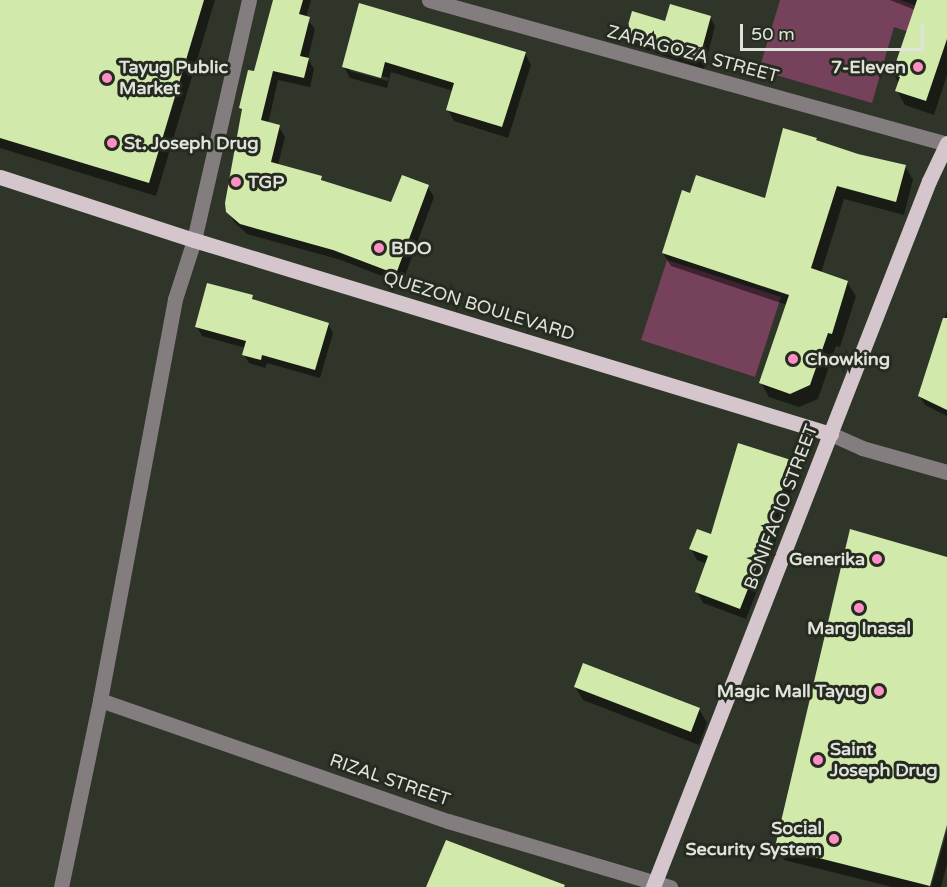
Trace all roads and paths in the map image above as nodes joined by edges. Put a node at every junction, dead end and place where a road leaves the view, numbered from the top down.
1 (249, 0) edge
2 (429, 0) edge
3 (947, 143) edge
4 (0, 177) edge
5 (194, 240) junction
6 (831, 434) junction
7 (947, 472) edge
8 (100, 700) junction
9 (654, 885) edge
10 (61, 887) edge
11 (670, 887) edge

1 - 5 street
2 - 3 street, ZARAGOZA STREET
3 - 6 main road, BONIFACIO STREET
4 - 5 main road, QUEZON BOULEVARD
5 - 6 main road, QUEZON BOULEVARD
5 - 8 street
6 - 7 street, QUEZON BOULEVARD
6 - 9 main road, BONIFACIO STREET
8 - 9 street, RIZAL STREET
8 - 10 street
9 - 11 street, RIZAL STREET

